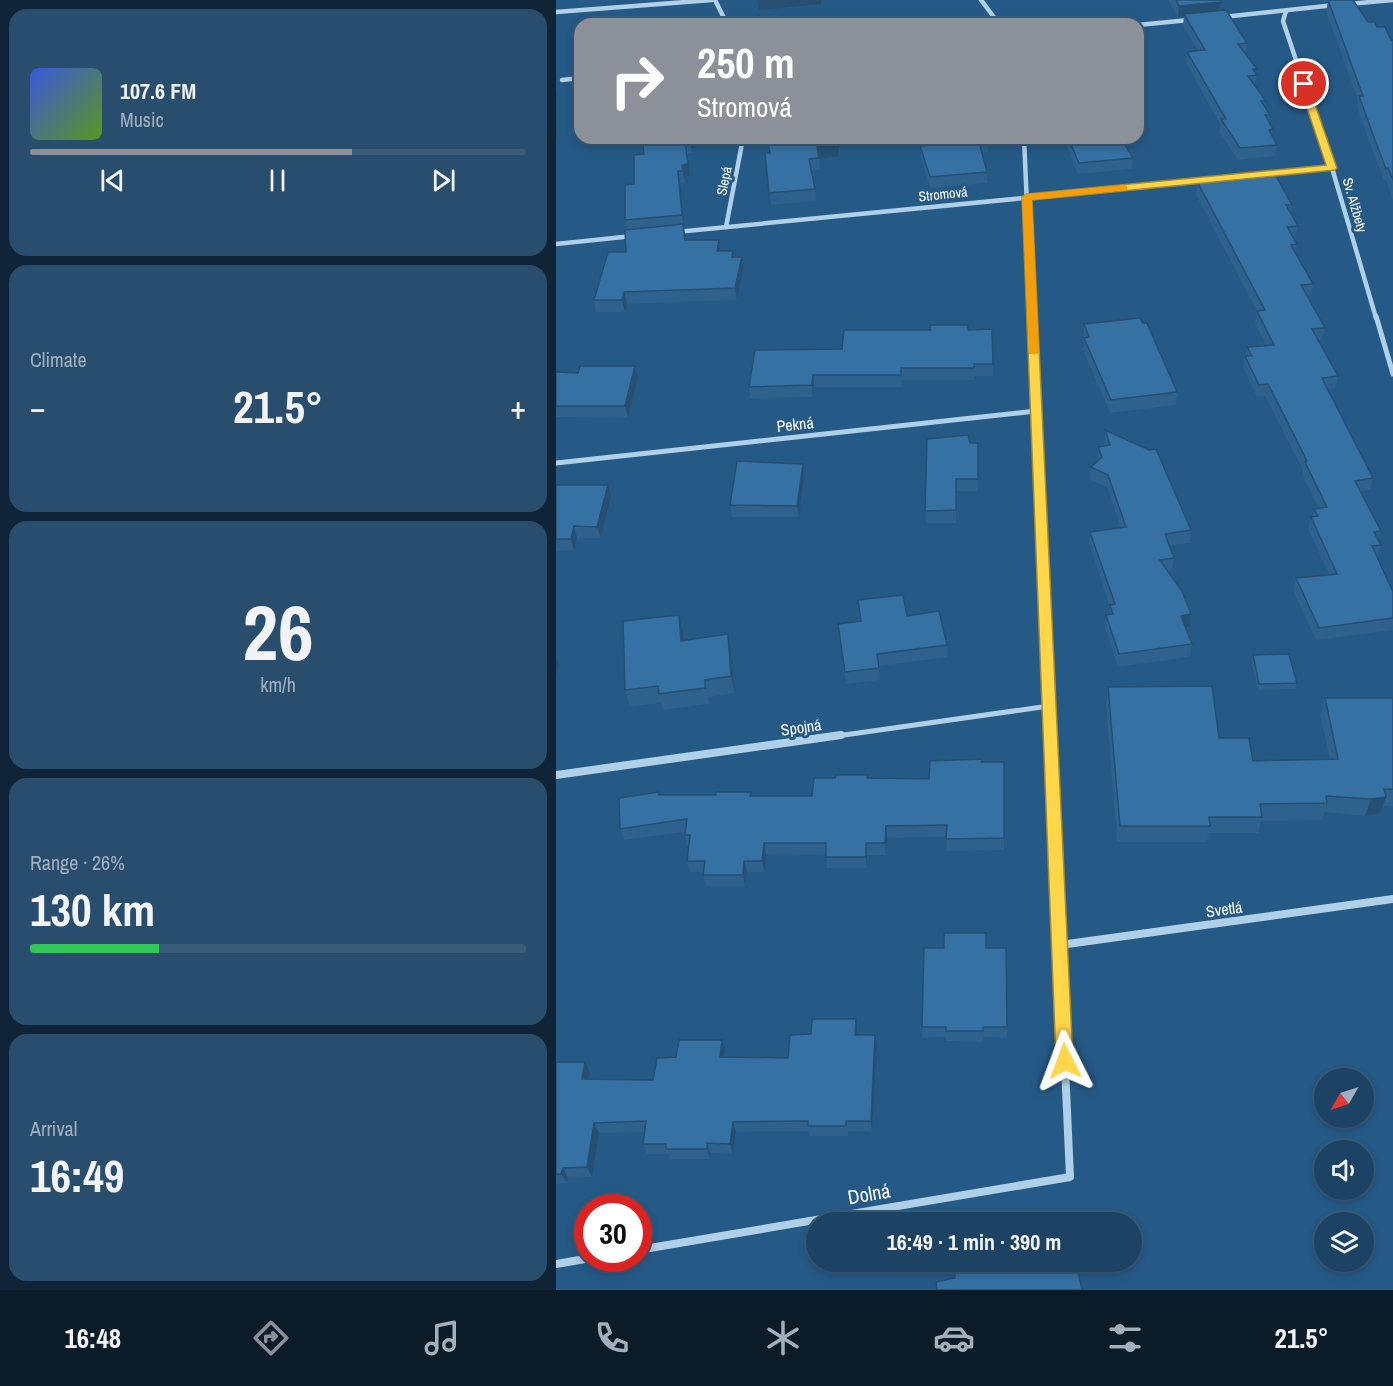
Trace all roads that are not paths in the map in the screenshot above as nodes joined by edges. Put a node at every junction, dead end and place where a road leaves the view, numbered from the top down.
1 (713, 0) edge
2 (981, 0) edge
3 (1393, 0) edge
4 (1286, 11) junction
5 (556, 12) edge
6 (1218, 17) edge
7 (724, 18) edge
8 (994, 18) edge
9 (1195, 20) edge
10 (1144, 24) edge
11 (574, 79) edge
12 (562, 80) dead end
13 (742, 144) edge
14 (1024, 144) edge
15 (1332, 168) junction
16 (1027, 197) junction
17 (726, 227) junction
18 (669, 232) edge
19 (635, 236) edge
20 (556, 244) edge
21 (1393, 374) edge
22 (1036, 411) junction
23 (556, 463) edge
24 (1049, 706) junction
25 (556, 774) edge
26 (1393, 899) edge
27 (1060, 945) junction
28 (652, 1248) edge
29 (574, 1261) edge
30 (556, 1264) edge

1 - 5 street
1 - 7 street
2 - 8 street
3 - 4 street
4 - 6 street
4 - 15 street, Sv. Alžbety
9 - 10 street
11 - 12 street
13 - 17 street, Slepá
14 - 16 street
15 - 16 street, Stromová
15 - 21 street, Sv. Alžbety
16 - 17 street, Stromová
16 - 22 street
17 - 18 street, Stromová
19 - 20 street
22 - 23 street, Pekná
22 - 24 street
24 - 25 street, Spojná
24 - 27 street
26 - 27 street, Svetlá
27 - 28 street, Dolná
29 - 30 street

